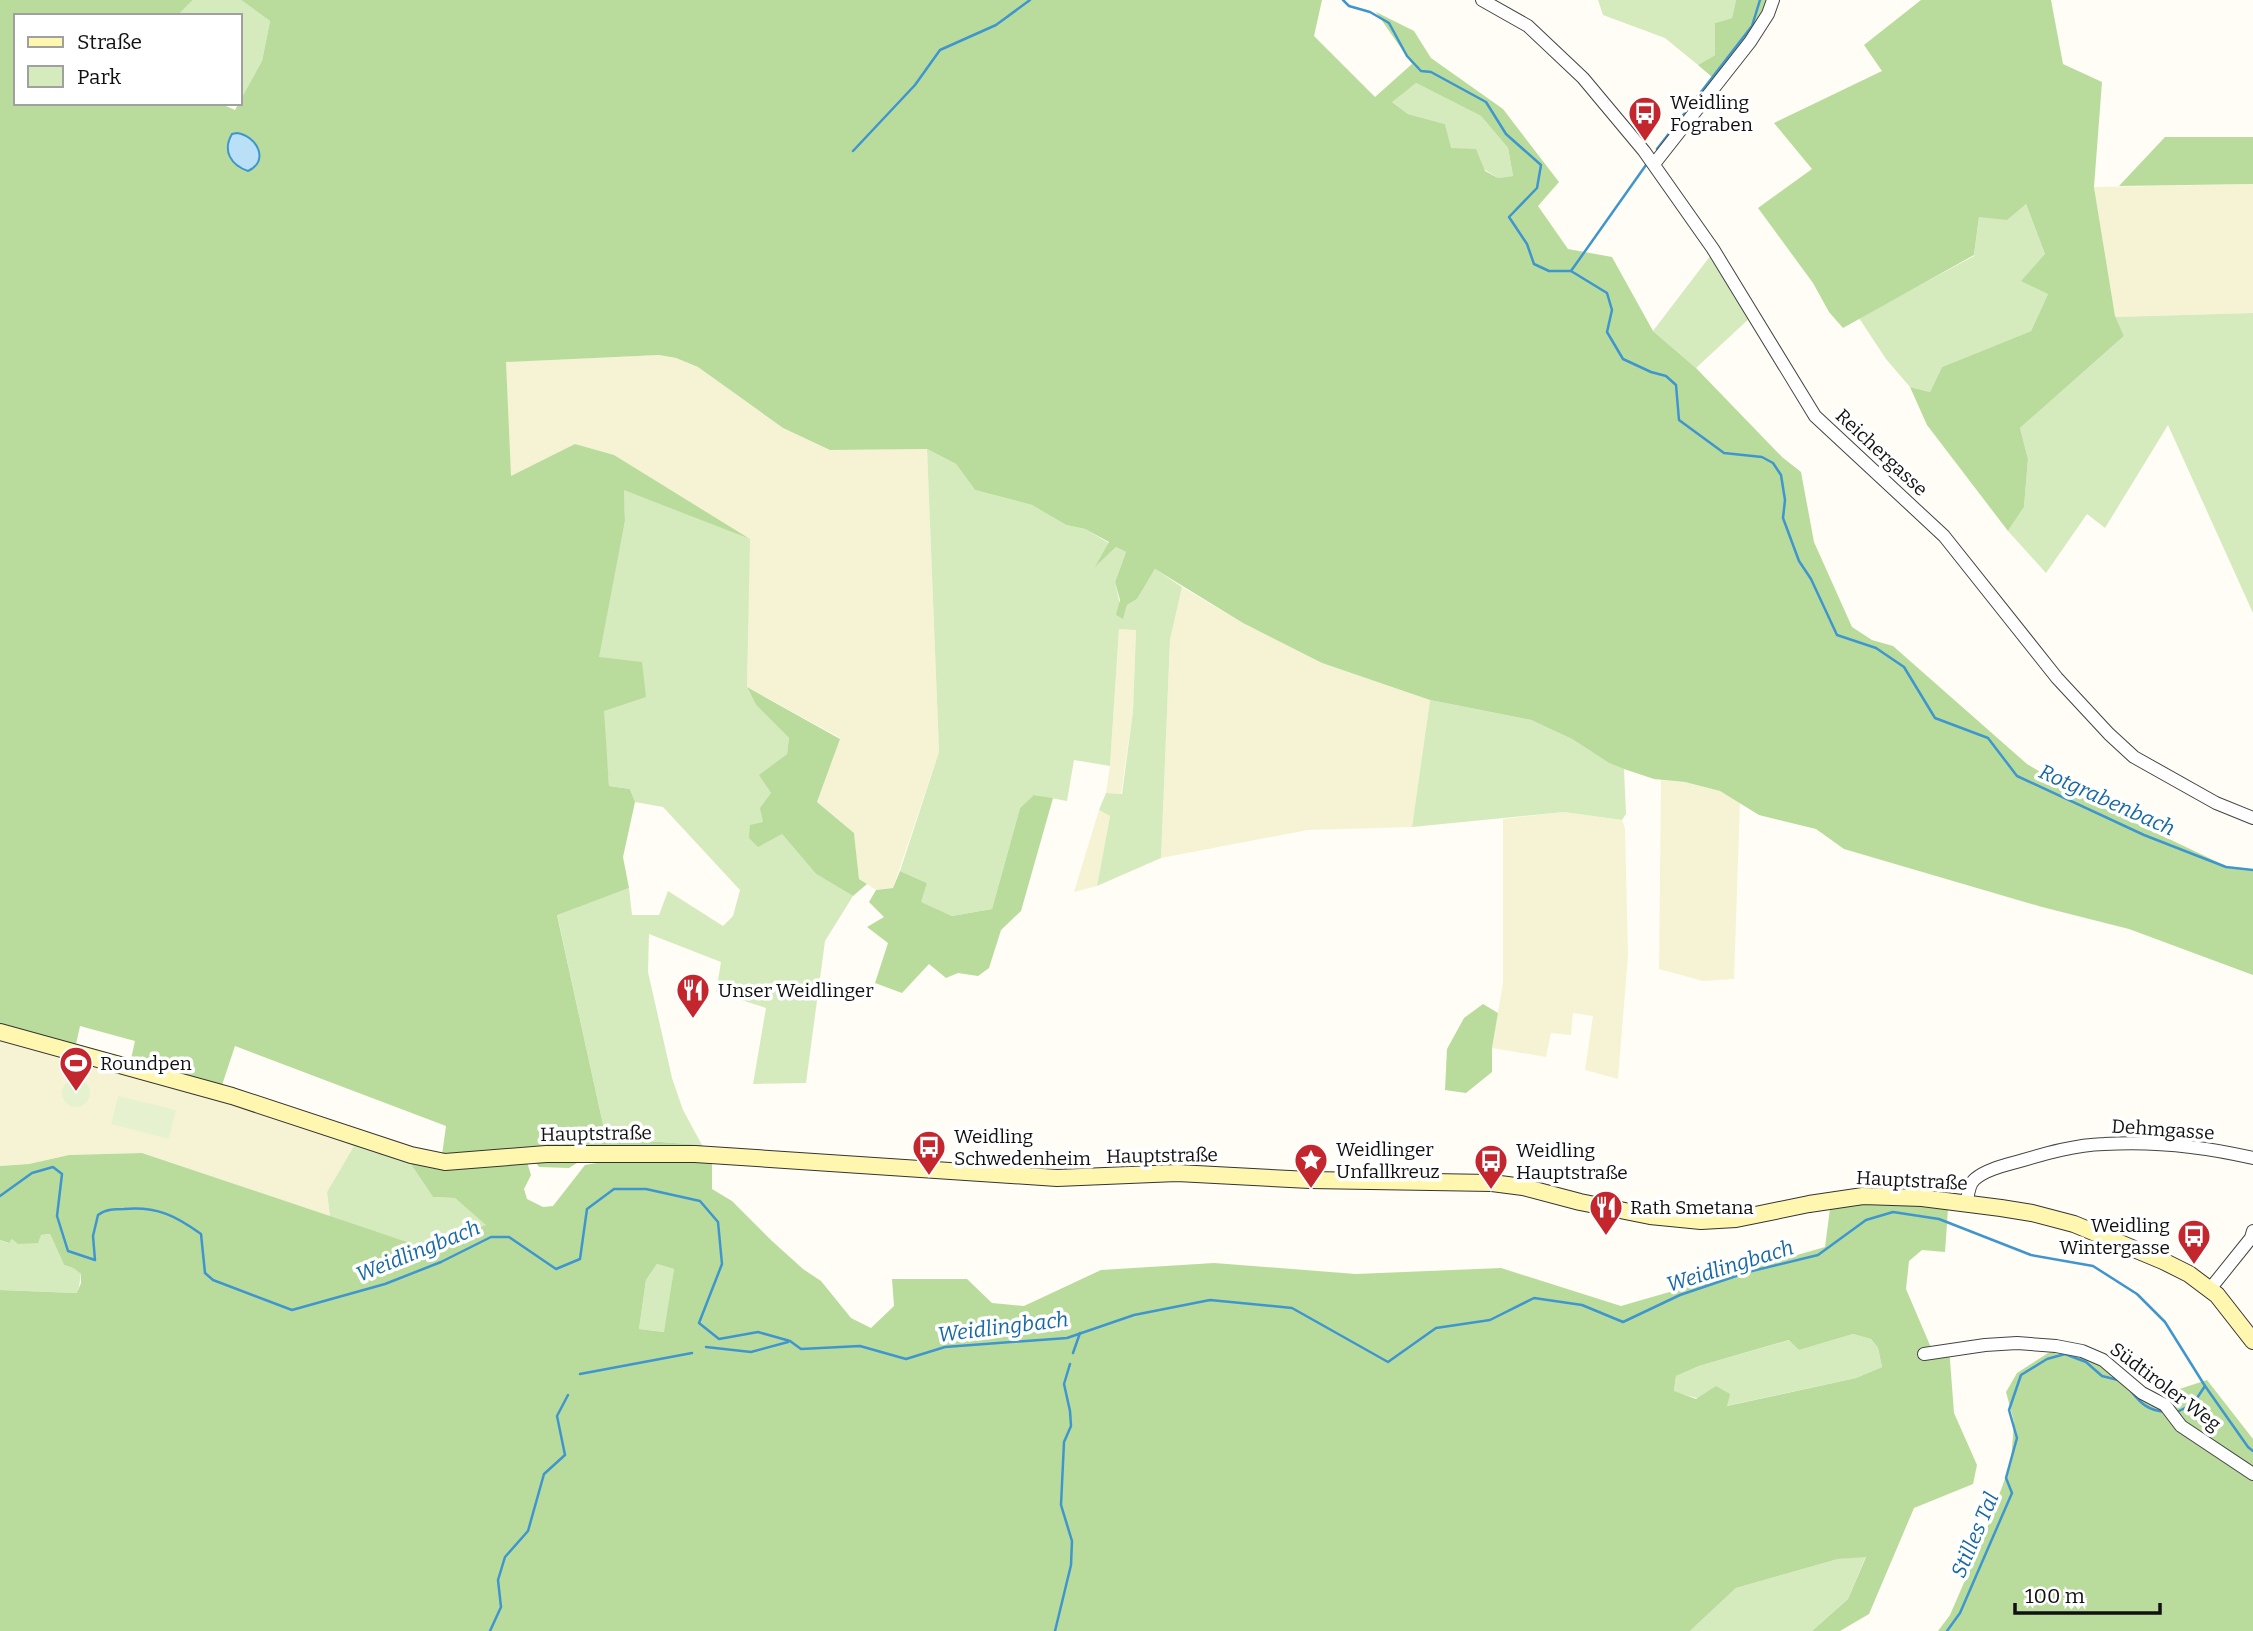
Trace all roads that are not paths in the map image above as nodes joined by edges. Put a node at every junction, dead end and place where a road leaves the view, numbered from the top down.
1 (1482, 0) edge
2 (1773, 0) edge
3 (1654, 164) junction
4 (2253, 818) edge
5 (0, 1032) edge
6 (2253, 1158) edge
7 (1967, 1203) junction
8 (2253, 1231) edge
9 (2210, 1289) junction
10 (2253, 1341) edge
11 (1924, 1354) dead end
12 (2253, 1474) edge

1 - 3 street, Reichergasse
2 - 3 street
3 - 4 street, Reichergasse
5 - 7 main road, Hauptstraße
6 - 7 street, Dehmgasse
7 - 9 main road, Hauptstraße
8 - 9 street
9 - 10 main road, Hauptstraße
11 - 12 street, Südtiroler Weg

